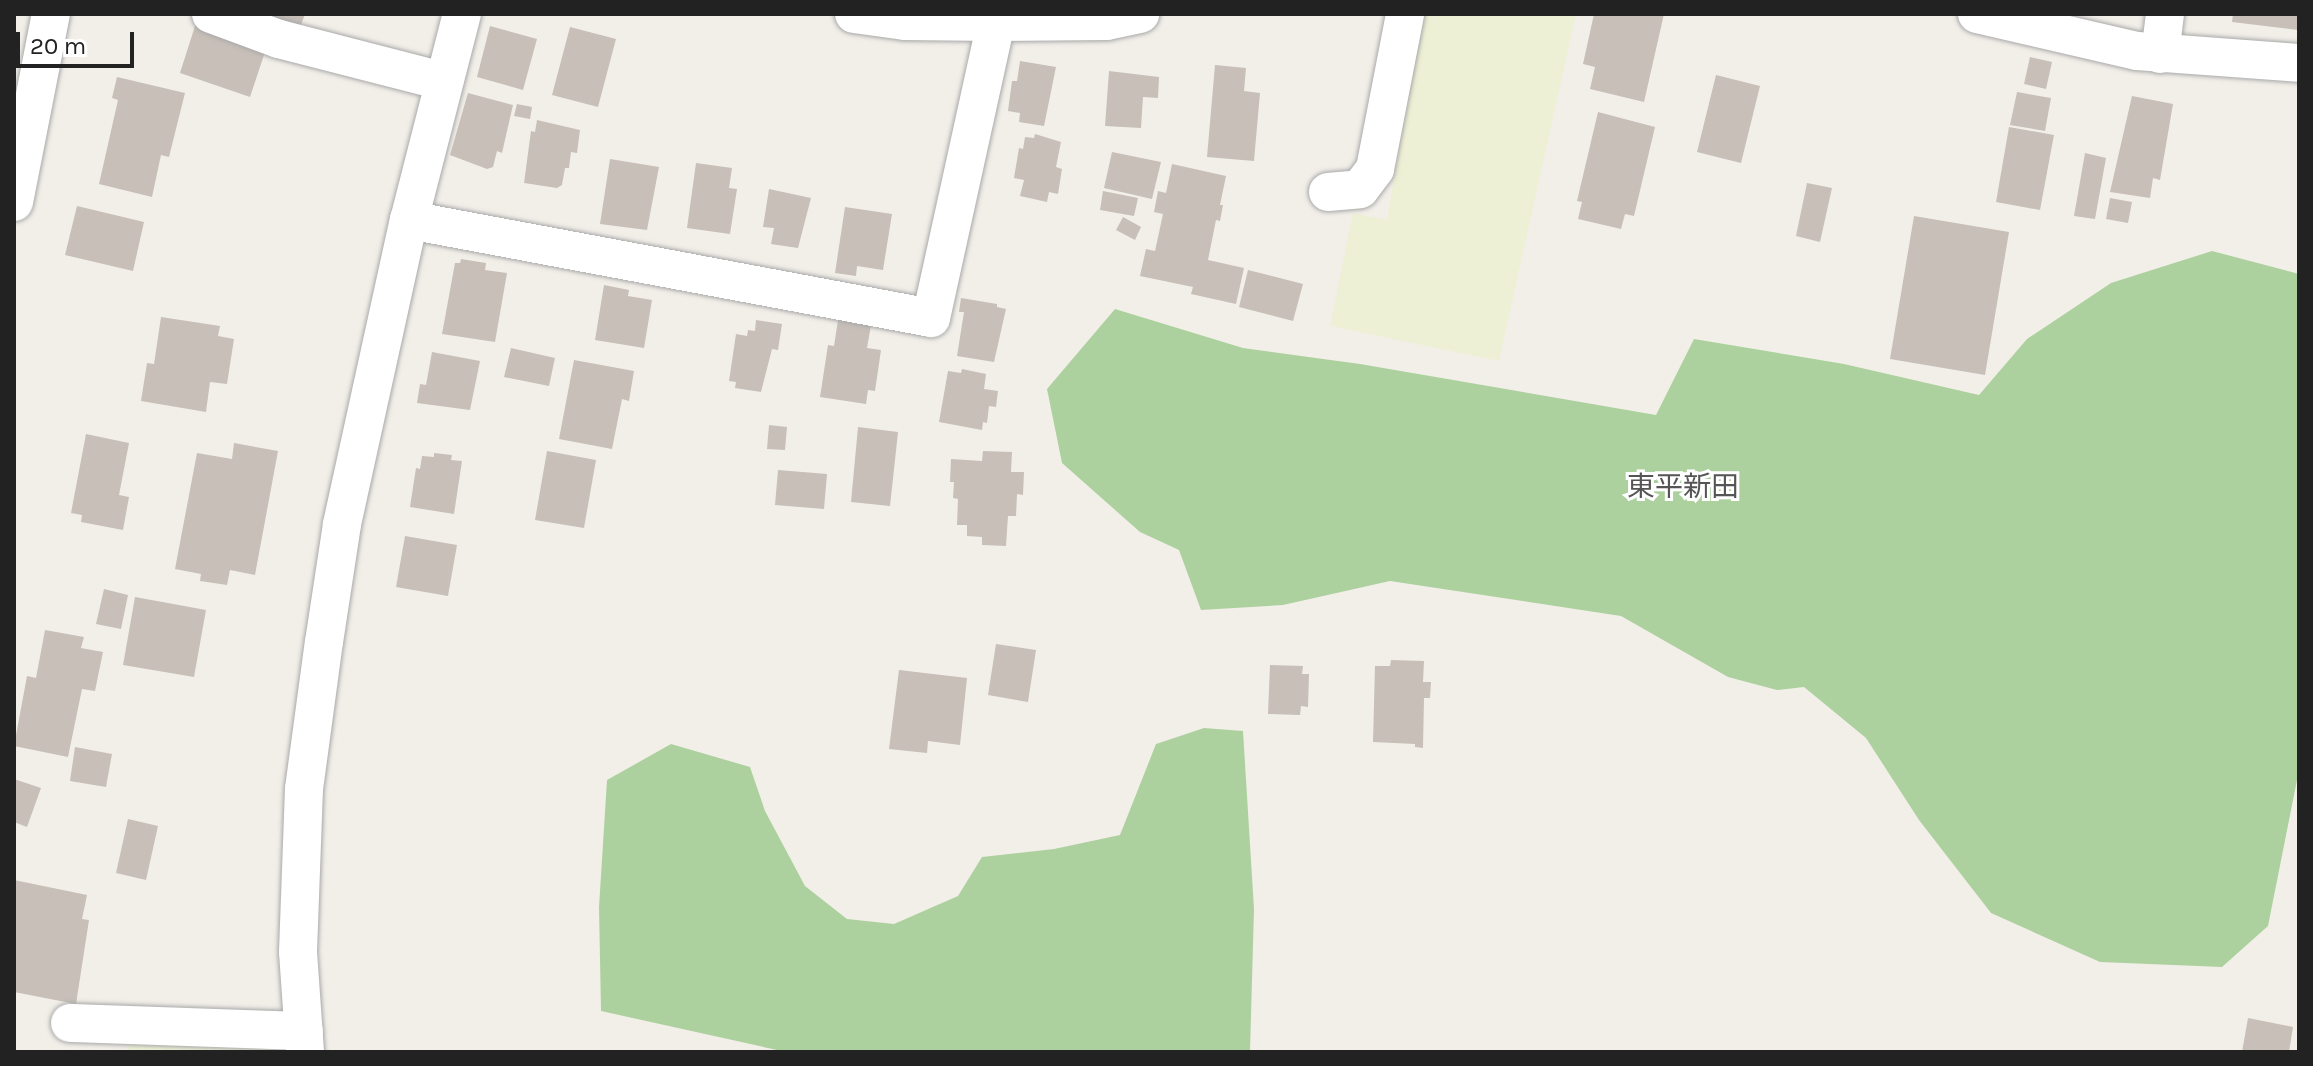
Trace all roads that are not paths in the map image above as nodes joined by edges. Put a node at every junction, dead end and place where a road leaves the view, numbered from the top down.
1 (51, 14) edge
2 (211, 14) edge
3 (462, 14) edge
4 (854, 14) edge
5 (1140, 14) edge
6 (1405, 14) edge
7 (1977, 14) edge
8 (2165, 14) edge
9 (996, 22) junction
10 (2160, 54) junction
11 (2299, 63) edge
12 (443, 81) junction
13 (1328, 192) dead end
14 (14, 202) edge
15 (409, 220) junction
16 (70, 1023) dead end
17 (304, 1041) edge

1 - 14 street
2 - 12 street
3 - 12 street
4 - 9 street
5 - 9 street
6 - 13 street
7 - 10 street
8 - 10 street
9 - 15 street
10 - 11 street
12 - 15 street
15 - 17 street
16 - 17 street

